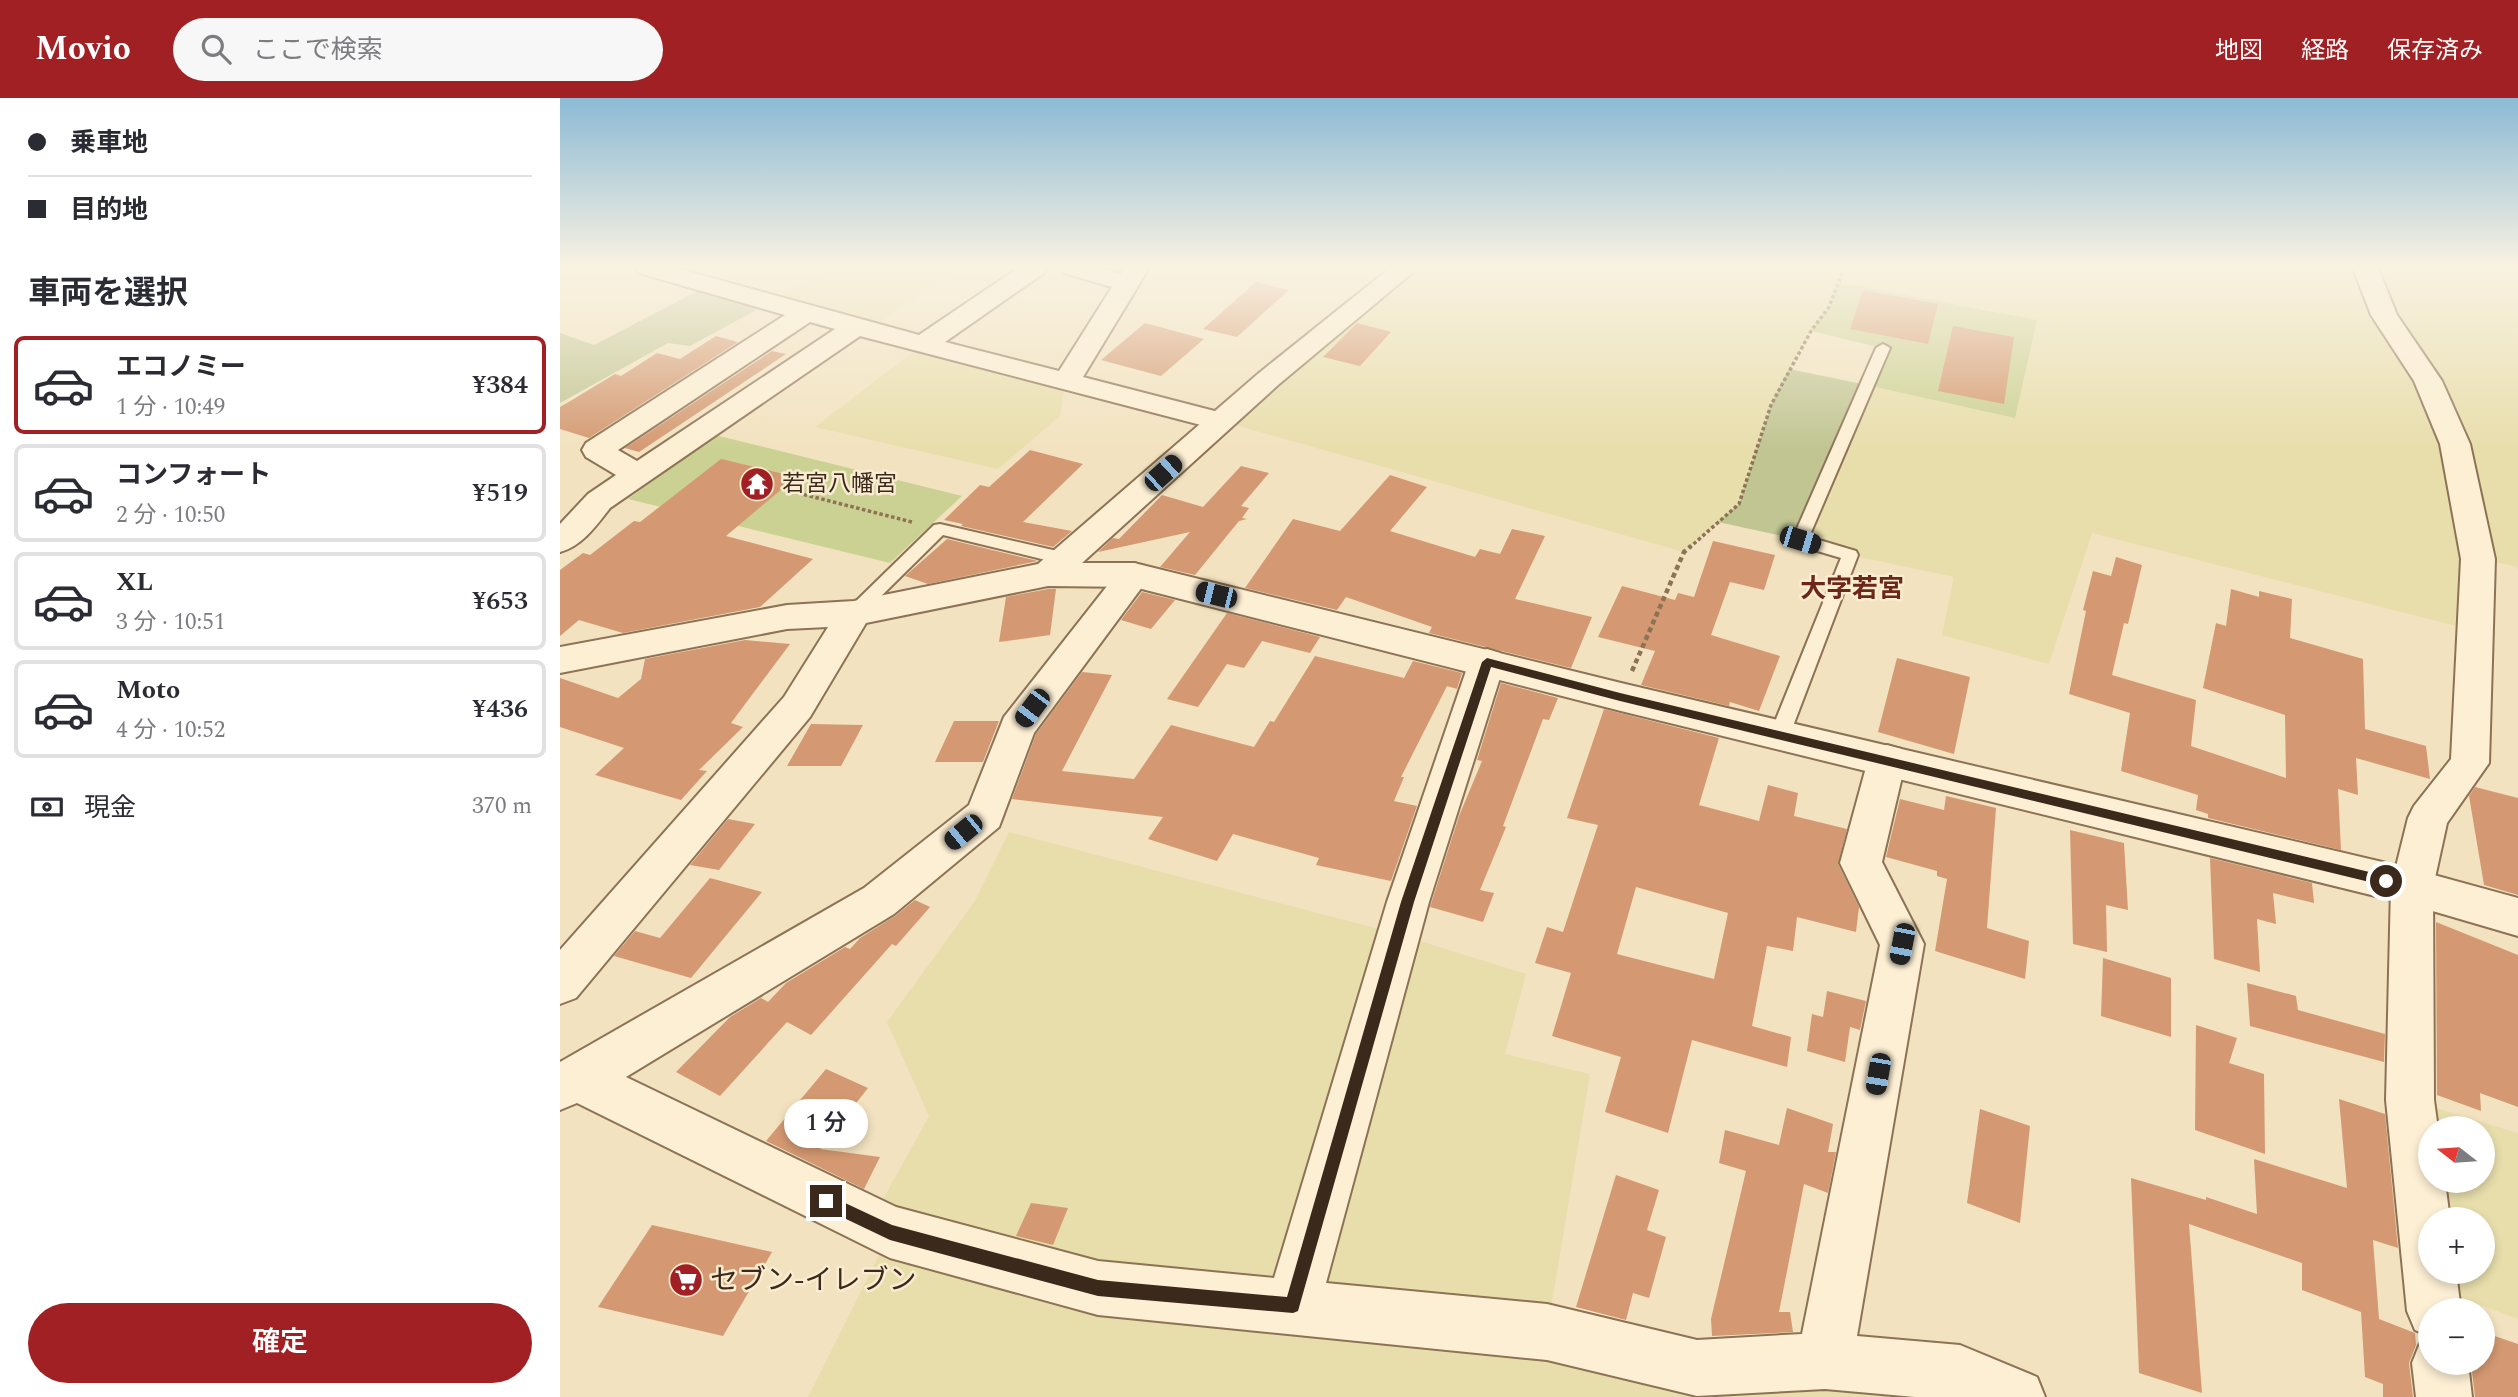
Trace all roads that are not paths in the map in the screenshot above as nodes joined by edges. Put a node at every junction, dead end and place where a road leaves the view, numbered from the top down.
1 (782, 329) edge
2 (854, 329) edge
3 (862, 329) edge
4 (946, 329) edge
5 (1099, 329) edge
6 (1330, 329) edge
7 (2393, 329) edge
8 (922, 345) junction
9 (1883, 348) dead end
10 (1065, 383) junction
11 (1220, 421) junction
12 (638, 474) junction
13 (560, 541) edge
14 (1057, 567) junction
15 (1135, 575) junction
16 (854, 613) junction
17 (560, 660) edge
18 (1487, 662) junction
19 (1780, 734) junction
20 (1887, 760) junction
21 (2412, 887) junction
22 (2518, 917) edge
23 (560, 983) edge
24 (570, 1082) edge
25 (2433, 1298) edge
26 (1293, 1305) junction
27 (1825, 1361) junction
28 (2441, 1375) edge
29 (2017, 1397) edge
30 (2444, 1397) edge

1 - 12 street
2 - 12 street
3 - 8 street
4 - 8 street
5 - 10 street
6 - 11 street
7 - 21 street
8 - 10 street
9 - 19 lane
10 - 11 street
11 - 14 street
12 - 13 street
14 - 15 street
14 - 16 street
14 - 16 lane
15 - 18 street
15 - 24 street
16 - 17 street
16 - 23 street
18 - 19 street
18 - 26 street
19 - 20 street
20 - 21 street
20 - 27 street
21 - 22 street
21 - 25 street
24 - 26 street
26 - 27 street
27 - 29 street
28 - 30 street

